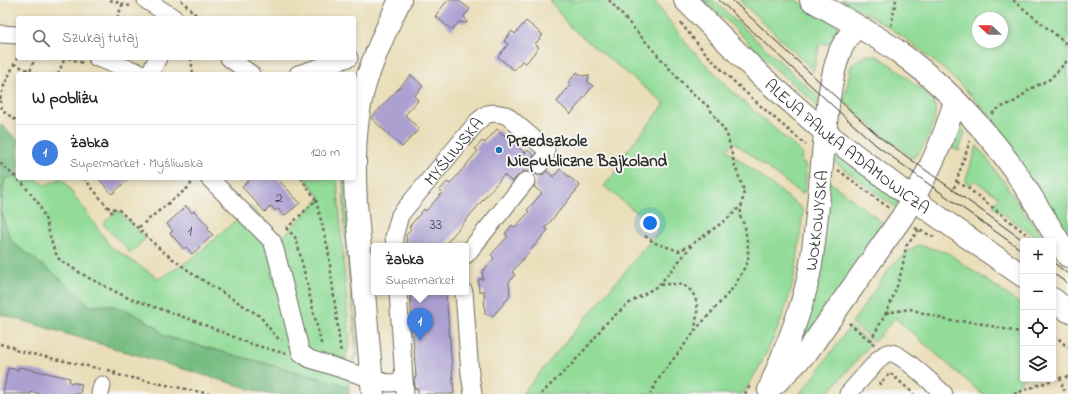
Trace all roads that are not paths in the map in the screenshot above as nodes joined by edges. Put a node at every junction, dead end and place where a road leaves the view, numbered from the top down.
1 (146, 0) edge
2 (400, 0) edge
3 (811, 0) edge
4 (681, 9) edge
5 (171, 16) edge
6 (856, 26) junction
7 (0, 34) edge
8 (16, 35) edge
9 (103, 60) edge
10 (157, 60) edge
11 (231, 60) edge
12 (343, 60) edge
13 (363, 60) edge
14 (138, 72) edge
15 (150, 72) edge
16 (248, 72) edge
17 (304, 72) edge
18 (955, 101) junction
19 (825, 132) junction
20 (356, 137) edge
21 (540, 165) dead end
22 (211, 180) edge
23 (355, 180) edge
24 (526, 180) dead end
25 (914, 199) junction
26 (395, 243) edge
27 (469, 251) edge
28 (1068, 256) edge
29 (1020, 274) edge
30 (398, 295) edge
31 (464, 295) edge
32 (1056, 302) edge
33 (1068, 311) edge
34 (373, 386) edge
35 (405, 388) edge
36 (768, 392) edge
37 (473, 394) edge
38 (848, 394) edge
39 (944, 394) edge

1 - 5 street
2 - 13 street
3 - 6 street
4 - 19 street, ALEJA PAWŁA ADAMOWICZA
6 - 18 street
6 - 19 street, WOŁKOWYSKA
7 - 8 street
9 - 14 street
10 - 15 street
11 - 16 street
12 - 17 street
13 - 20 street
18 - 25 street, WOŁKOWYSKA
18 - 28 street
19 - 25 street, ALEJA PAWŁA ADAMOWICZA
19 - 36 street, WOŁKOWYSKA
21 - 26 street, MYŚLIWSKA
22 - 34 street
23 - 34 street
24 - 27 street
25 - 29 street, ALEJA PAWŁA ADAMOWICZA
25 - 36 street, WOŁKOWYSKA
30 - 35 street
31 - 37 street
32 - 33 street
34 - 35 street
38 - 39 street

